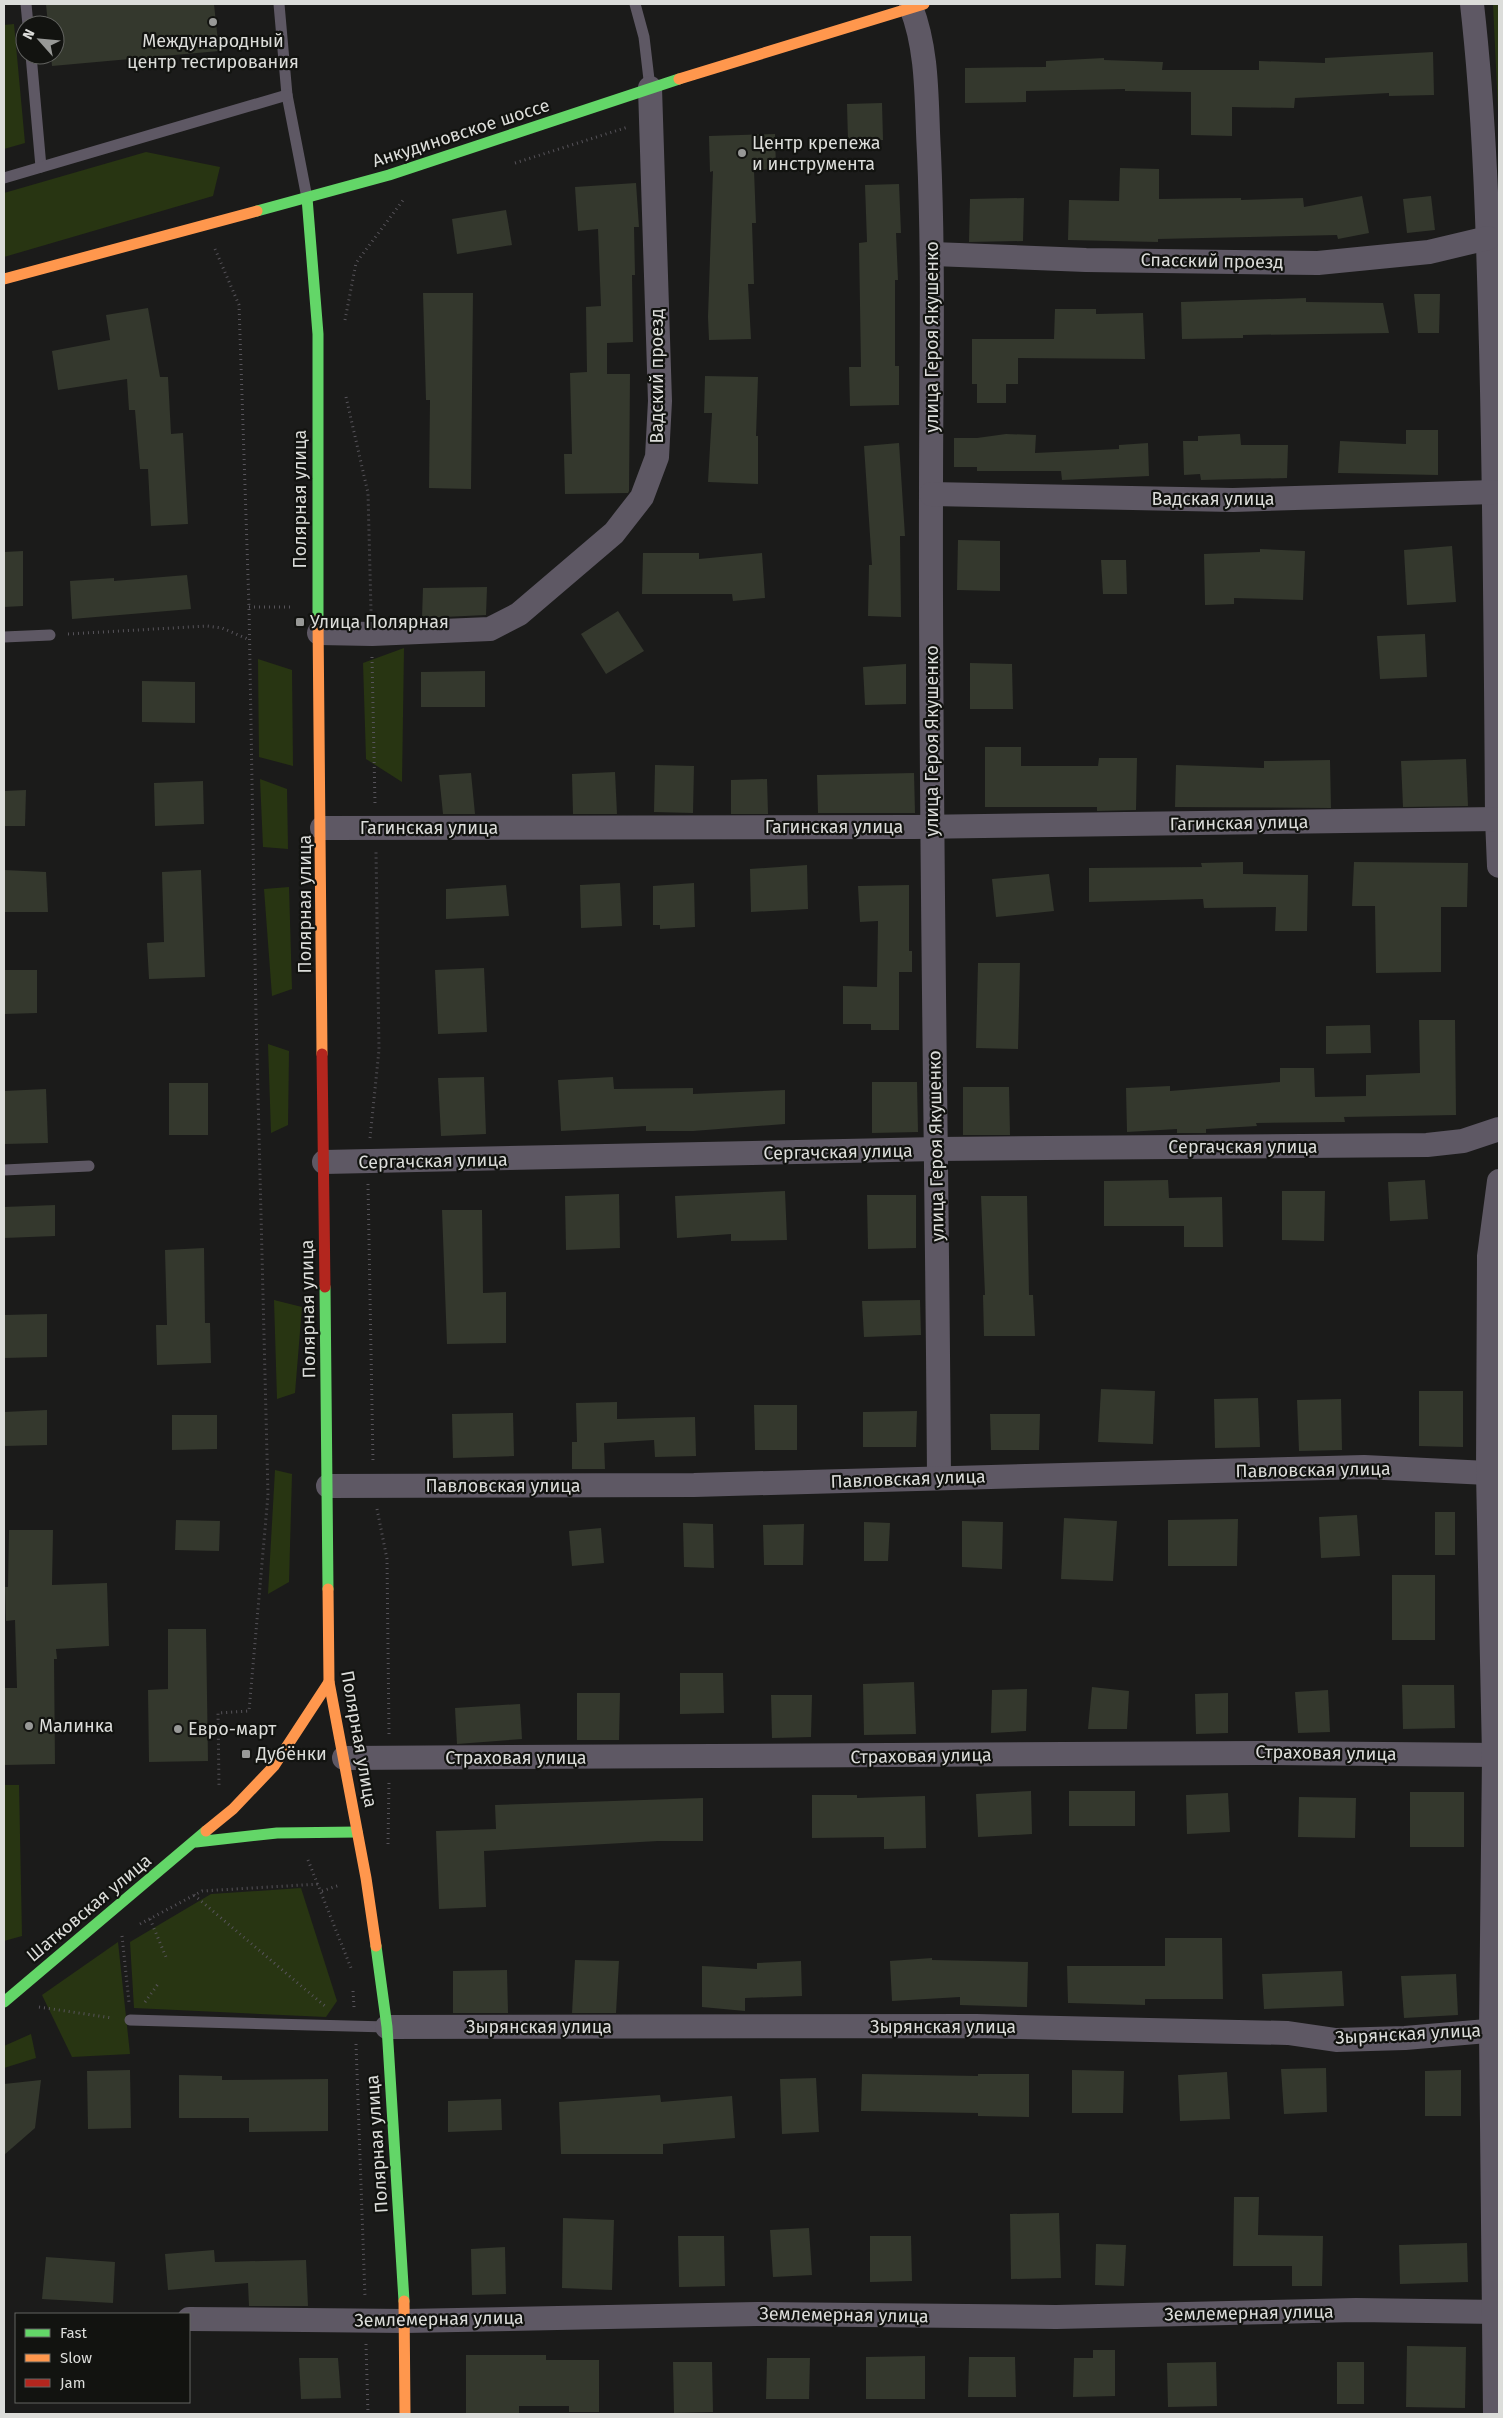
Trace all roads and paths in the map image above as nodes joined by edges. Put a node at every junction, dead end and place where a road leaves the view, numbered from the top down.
1 (278, 4) edge
2 (635, 4) edge
3 (1472, 4) edge
4 (917, 6) edge
5 (32, 65) edge
6 (650, 88) junction
7 (287, 95) junction
8 (652, 119) junction
9 (514, 164) dead end
10 (41, 167) junction
11 (4, 178) edge
12 (412, 196) dead end
13 (307, 198) junction
14 (1488, 238) junction
15 (213, 244) dead end
16 (933, 254) junction
17 (4, 279) edge
18 (343, 327) dead end
19 (345, 394) dead end
20 (1494, 492) junction
21 (931, 494) junction
22 (300, 606) dead end
23 (249, 608) junction
24 (319, 634) junction
25 (372, 634) junction
26 (50, 635) joint
27 (4, 637) edge
28 (250, 640) junction
29 (1497, 819) junction
30 (932, 827) junction
31 (322, 828) junction
32 (376, 828) junction
33 (1499, 866) edge
34 (1499, 1129) edge
35 (937, 1150) junction
36 (324, 1162) junction
37 (368, 1162) junction
38 (89, 1166) dead end
39 (4, 1170) edge
40 (1499, 1180) edge
41 (1488, 1473) junction
42 (939, 1478) junction
43 (328, 1486) junction
44 (373, 1486) junction
45 (329, 1682) junction
46 (1497, 1755) edge
47 (344, 1758) junction
48 (390, 1759) junction
49 (219, 1787) dead end
50 (357, 1832) junction
51 (196, 1842) junction
52 (388, 1845) dead end
53 (304, 1858) dead end
54 (319, 1884) junction
55 (194, 1895) junction
56 (150, 1918) junction
57 (136, 1926) dead end
58 (90, 1930) junction
59 (129, 1930) dead end
60 (122, 1934) junction
61 (166, 1957) dead end
62 (352, 1972) dead end
63 (353, 1982) dead end
64 (4, 2002) edge
65 (33, 2006) dead end
66 (130, 2020) junction
67 (387, 2027) junction
68 (355, 2028) junction
69 (1495, 2030) edge
70 (1497, 2312) edge
71 (190, 2320) edge
72 (366, 2320) junction
73 (405, 2321) junction
74 (368, 2414) edge
75 (405, 2414) edge
76 (1495, 2414) edge

1 - 7 lane
2 - 6 lane
3 - 14 street
4 - 6 main road, Анкудиновское шоссе
4 - 16 street, улица Героя Якушенко
5 - 10 lane
6 - 8 street, Вадский проезд
6 - 13 main road, Анкудиновское шоссе
7 - 10 lane
7 - 13 lane
8 - 9 path
8 - 25 street, Вадский проезд
10 - 11 lane
12 - 18 path
13 - 17 main road, Анкудиновское шоссе
13 - 24 main road, Полярная улица
14 - 16 street, Спасский проезд
14 - 20 street
15 - 23 path
16 - 21 street, улица Героя Якушенко
19 - 25 path
20 - 21 street, Вадская улица
20 - 29 street
21 - 30 street, улица Героя Якушенко
22 - 23 path
23 - 28 path
24 - 25 street, Вадский проезд
24 - 31 main road, Полярная улица
25 - 32 path
26 - 27 lane
26 - 28 path
28 - 49 path
29 - 30 street, Гагинская улица
29 - 33 street
30 - 32 street, Гагинская улица
30 - 35 street, улица Героя Якушенко
31 - 32 street, Гагинская улица
31 - 36 main road, Полярная улица
32 - 37 path
34 - 35 street, Сергачская улица
35 - 37 street, Сергачская улица
35 - 42 street, улица Героя Якушенко
36 - 37 street, Сергачская улица
36 - 43 main road, Полярная улица
37 - 44 path
38 - 39 lane
40 - 41 street
41 - 42 street, Павловская улица
41 - 46 street
42 - 44 street, Павловская улица
43 - 44 street, Павловская улица
43 - 45 main road, Полярная улица
44 - 48 path
45 - 47 main road, Полярная улица
45 - 51 main road, Шатковская улица
46 - 48 street, Страховая улица
46 - 69 street
47 - 48 street, Страховая улица
47 - 50 main road, Полярная улица
48 - 52 path
50 - 51 main road
50 - 67 main road, Полярная улица
51 - 58 main road, Шатковская улица
53 - 54 path
54 - 55 path
54 - 62 path
55 - 56 path
55 - 68 path
56 - 57 path
56 - 61 path
58 - 60 path
58 - 64 main road, Шатковская улица
59 - 60 path
60 - 66 path
63 - 68 path
65 - 66 path
66 - 68 lane
67 - 68 lane
67 - 69 street, Зырянская улица
67 - 73 main road, Полярная улица
68 - 72 path
69 - 70 street
70 - 73 street, Землемерная улица
70 - 76 street
71 - 72 street, Землемерная улица
72 - 73 street, Землемерная улица
72 - 74 path
73 - 75 main road, Полярная улица

